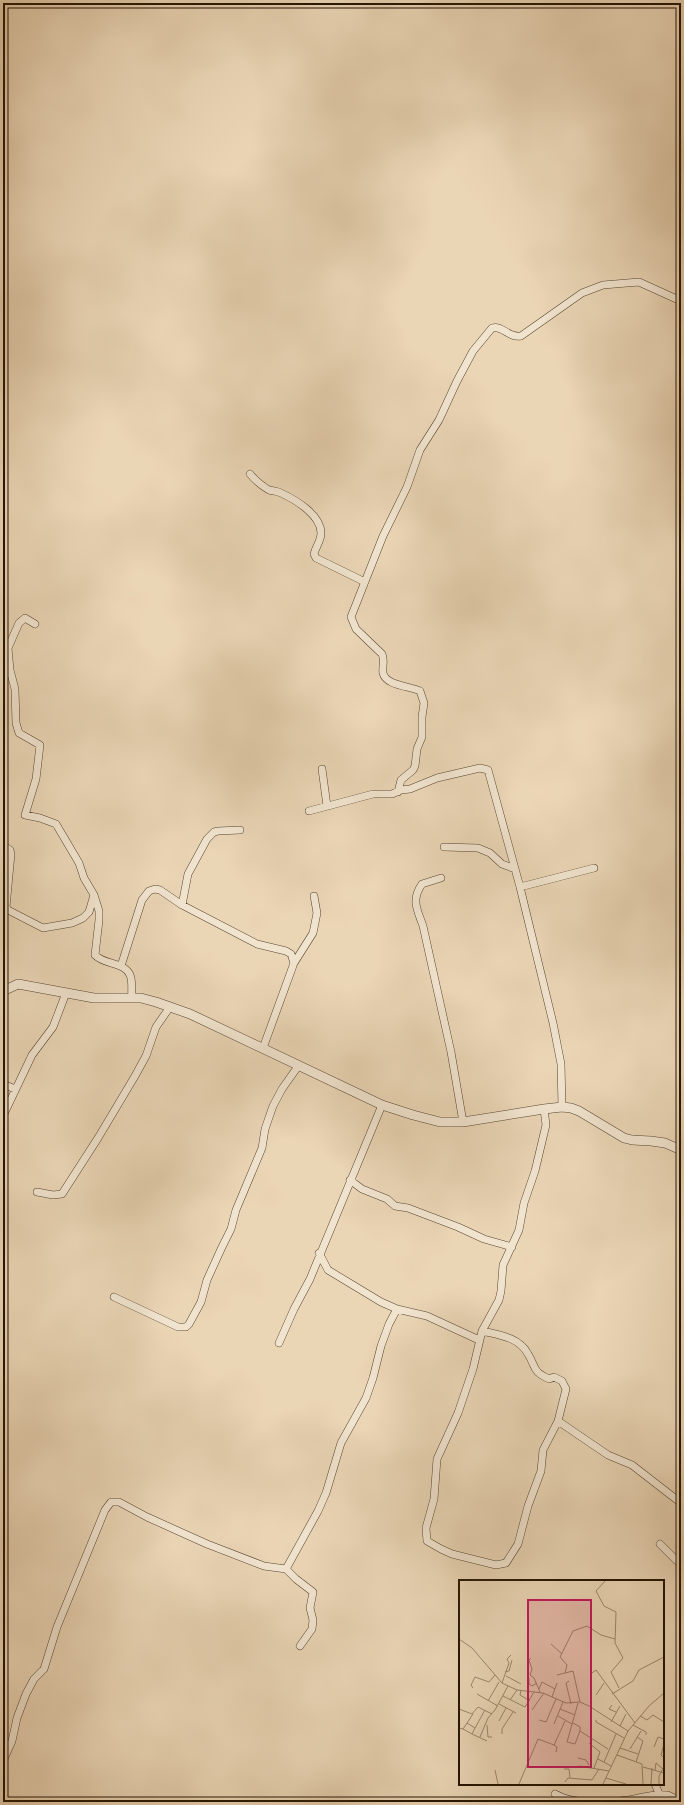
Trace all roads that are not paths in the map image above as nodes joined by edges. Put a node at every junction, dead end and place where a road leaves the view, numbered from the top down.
1 (681, 301) edge
2 (250, 474) dead end
3 (365, 582) junction
4 (34, 624) dead end
5 (322, 770) dead end
6 (398, 792) junction
7 (327, 806) junction
8 (309, 811) dead end
9 (240, 830) dead end
10 (4, 846) dead end
11 (444, 847) dead end
12 (594, 868) dead end
13 (515, 869) junction
14 (441, 878) dead end
15 (520, 887) junction
16 (94, 895) junction
17 (314, 896) dead end
18 (182, 905) junction
19 (294, 963) junction
20 (121, 966) junction
21 (3, 991) edge
22 (66, 994) junction
23 (132, 998) junction
24 (170, 1007) junction
25 (263, 1048) junction
26 (299, 1066) junction
27 (3, 1084) edge
28 (15, 1089) junction
29 (382, 1105) junction
30 (562, 1107) junction
31 (544, 1109) junction
32 (3, 1116) edge
33 (463, 1122) junction
34 (681, 1150) edge
35 (350, 1180) junction
36 (37, 1192) dead end
37 (512, 1247) junction
38 (319, 1253) junction
39 (114, 1297) dead end
40 (397, 1309) junction
41 (482, 1331) junction
42 (479, 1340) junction
43 (279, 1343) dead end
44 (558, 1421) junction
45 (681, 1503) edge
46 (660, 1544) dead end
47 (681, 1565) edge
48 (286, 1569) junction
49 (300, 1646) dead end
50 (3, 1761) edge
51 (655, 1785) edge
52 (555, 1794) dead end
53 (660, 1796) junction
54 (681, 1802) edge

1 - 3 street
2 - 3 street
3 - 6 street
4 - 16 street
5 - 7 street
6 - 7 street
6 - 13 street
7 - 8 street
9 - 18 street
10 - 16 street
11 - 13 street
12 - 15 street
13 - 15 street
14 - 33 street
15 - 30 street
16 - 20 street
17 - 19 street
18 - 19 street
18 - 20 street
19 - 25 street
20 - 23 street
21 - 22 street
22 - 23 street
22 - 28 street
23 - 24 street
24 - 25 street
24 - 36 street
25 - 26 street
26 - 29 street
26 - 39 street
27 - 28 street
28 - 32 street
29 - 33 street
29 - 35 street
30 - 31 street
30 - 34 street
31 - 33 street
31 - 37 street
35 - 37 street
35 - 38 street
37 - 41 street
38 - 40 street
38 - 43 street
40 - 42 street
40 - 48 street
41 - 42 street
41 - 44 street
42 - 44 street
44 - 45 street
46 - 47 street
48 - 49 street
48 - 50 street
51 - 53 street
52 - 53 street
53 - 54 street

